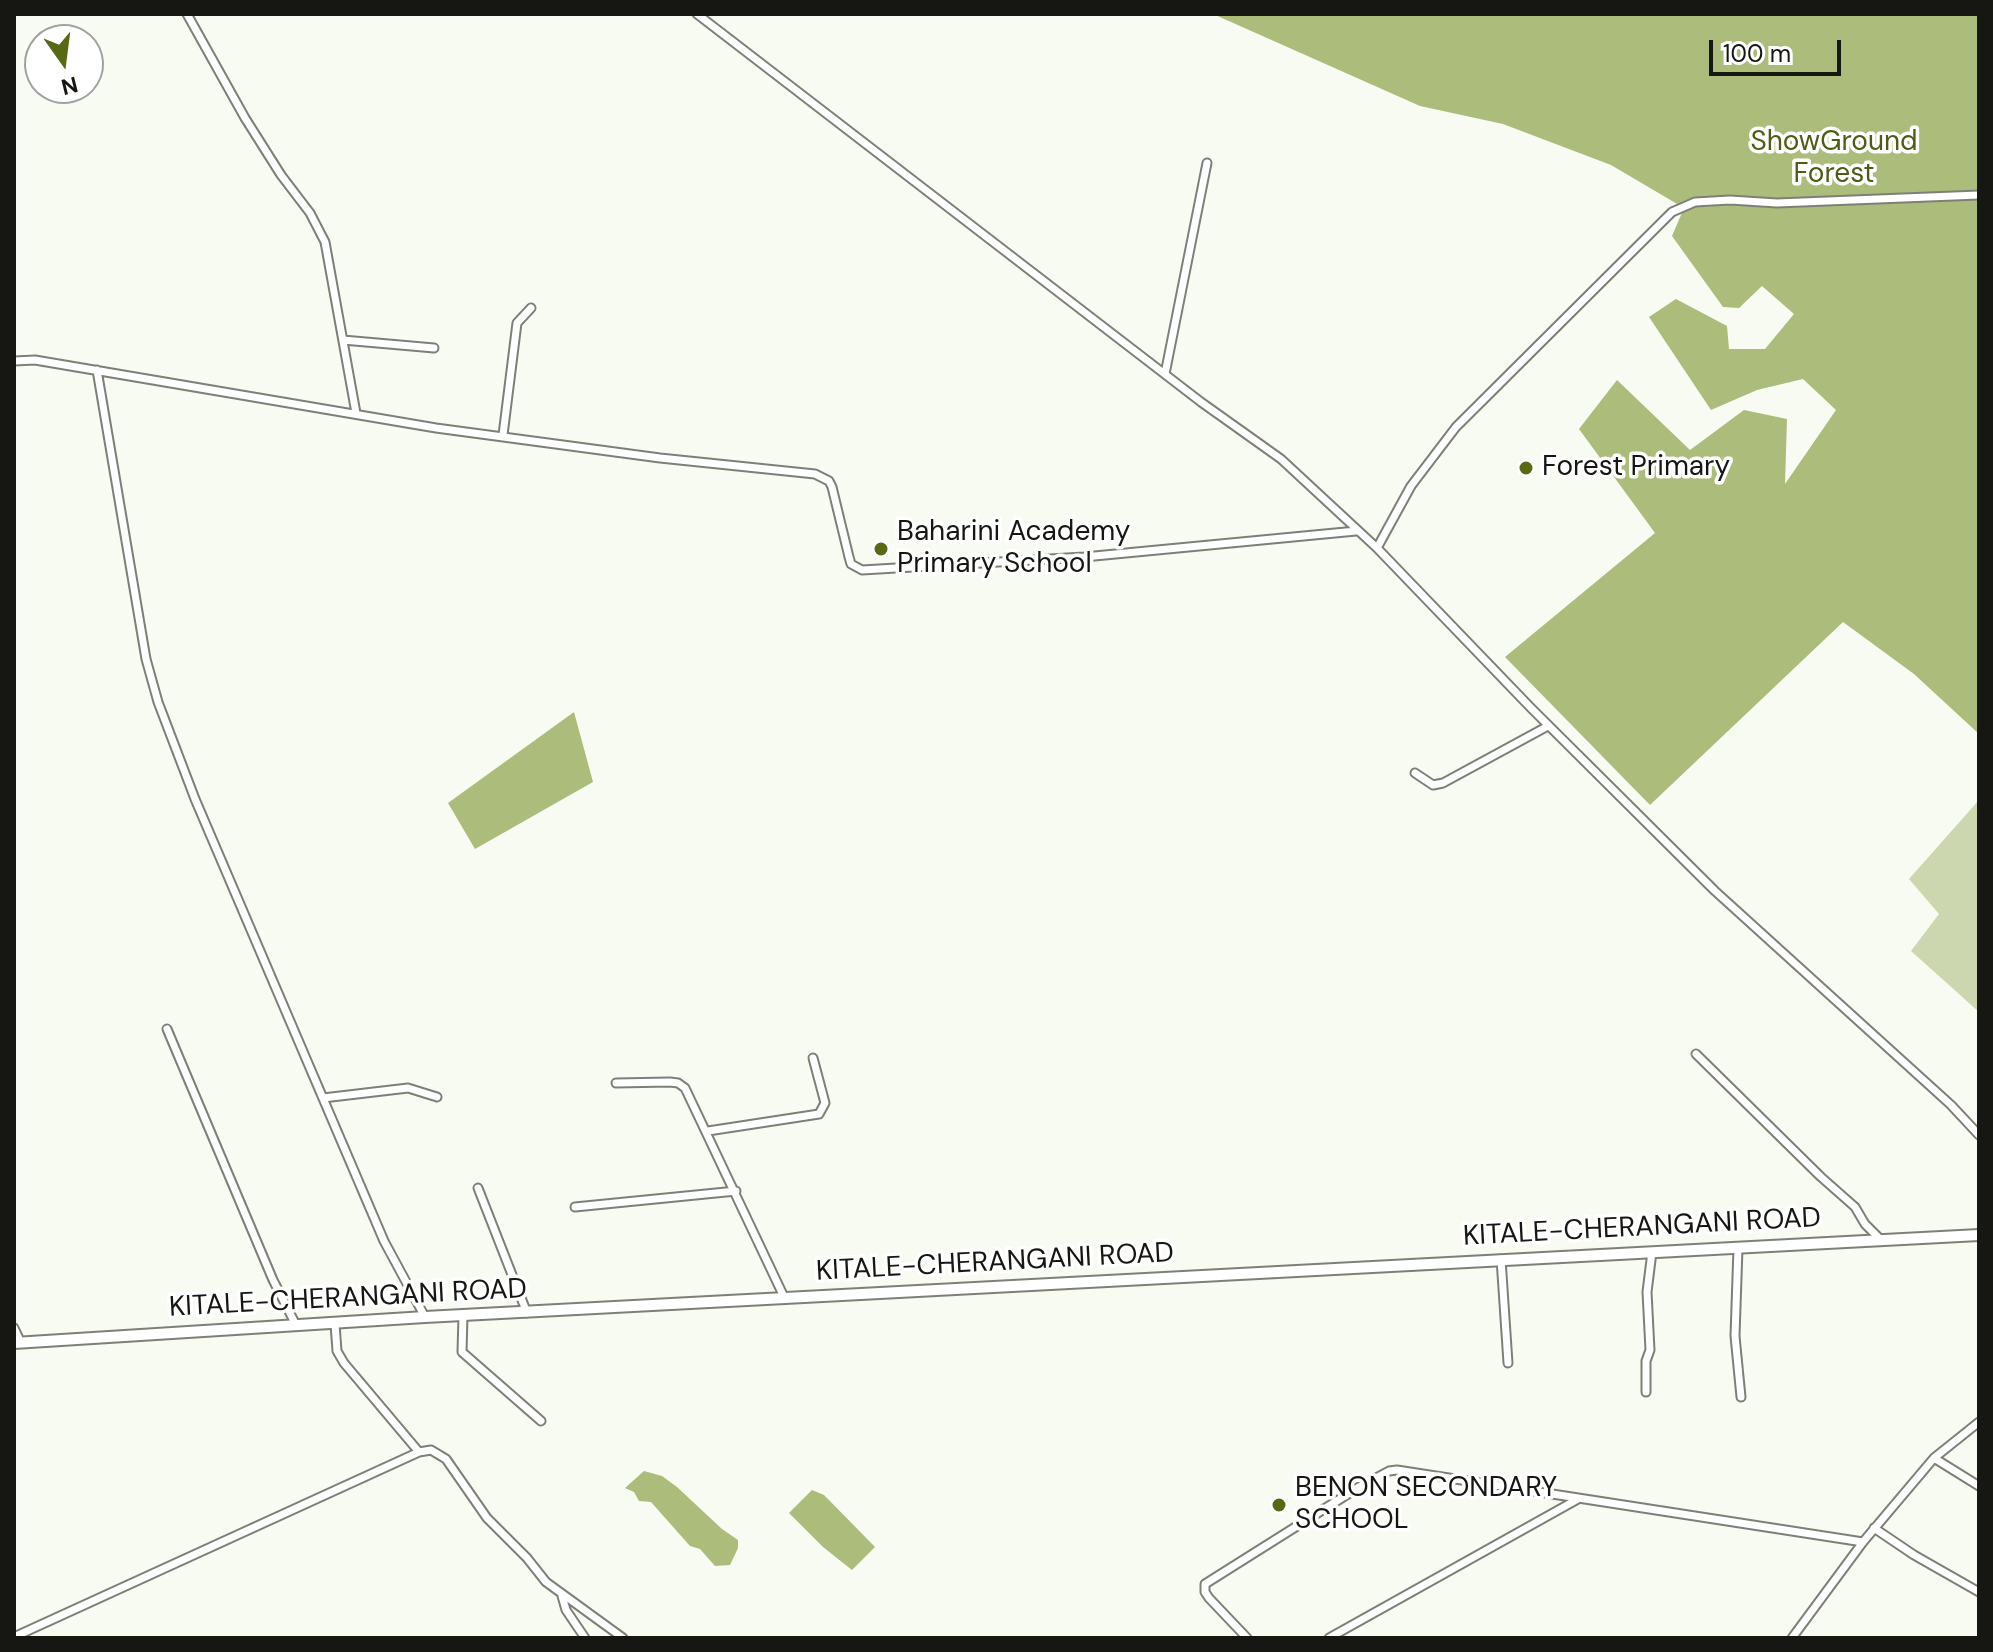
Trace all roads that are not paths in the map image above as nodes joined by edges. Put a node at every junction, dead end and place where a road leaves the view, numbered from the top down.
1 (187, 14) edge
2 (697, 14) edge
3 (1207, 163) dead end
4 (1979, 195) edge
5 (531, 308) dead end
6 (343, 340) junction
7 (434, 348) dead end
8 (14, 361) edge
9 (97, 370) junction
10 (1165, 374) junction
11 (356, 413) junction
12 (503, 435) junction
13 (1356, 531) junction
14 (1377, 548) junction
15 (1548, 726) junction
16 (1415, 773) dead end
17 (167, 1029) dead end
18 (1696, 1054) dead end
19 (813, 1058) dead end
20 (616, 1083) dead end
21 (437, 1097) dead end
22 (323, 1098) junction
23 (708, 1131) junction
24 (1979, 1135) edge
25 (478, 1188) dead end
26 (736, 1191) junction
27 (575, 1207) dead end
28 (1979, 1235) edge
29 (1881, 1240) junction
30 (1738, 1248) junction
31 (1652, 1252) junction
32 (1501, 1259) junction
33 (785, 1299) junction
34 (527, 1313) junction
35 (463, 1315) junction
36 (425, 1317) junction
37 (335, 1324) junction
38 (296, 1325) junction
39 (14, 1328) edge
40 (18, 1343) edge
41 (1508, 1363) dead end
42 (1646, 1392) dead end
43 (1741, 1397) dead end
44 (541, 1421) dead end
45 (1979, 1422) edge
46 (419, 1452) junction
47 (1934, 1458) junction
48 (1979, 1486) edge
49 (1578, 1499) junction
50 (1874, 1528) junction
51 (1863, 1542) junction
52 (1979, 1592) edge
53 (562, 1596) junction
54 (14, 1637) edge
55 (585, 1638) edge
56 (623, 1638) edge
57 (1247, 1638) edge
58 (1329, 1638) edge
59 (1792, 1638) edge

1 - 6 street
2 - 10 street
3 - 10 street
4 - 14 street
5 - 12 street
6 - 7 street
6 - 11 street
8 - 9 street
9 - 11 street
9 - 22 street
10 - 13 street
11 - 12 street
12 - 13 street
13 - 14 street
14 - 15 street
15 - 16 street
15 - 24 street
17 - 38 street
18 - 29 street
19 - 23 street
20 - 23 street
21 - 22 street
22 - 36 street
23 - 26 street
25 - 34 street
26 - 27 street
26 - 33 street
28 - 29 main road, KITALE-CHERANGANI ROAD
29 - 30 main road, KITALE-CHERANGANI ROAD
30 - 31 main road, KITALE-CHERANGANI ROAD
30 - 43 street
31 - 32 main road, KITALE-CHERANGANI ROAD
31 - 42 street
32 - 33 main road, KITALE-CHERANGANI ROAD
32 - 41 street
33 - 34 main road, KITALE-CHERANGANI ROAD
34 - 35 main road, KITALE-CHERANGANI ROAD
35 - 36 main road, KITALE-CHERANGANI ROAD
35 - 44 street
36 - 37 main road, KITALE-CHERANGANI ROAD
37 - 38 main road, KITALE-CHERANGANI ROAD
37 - 46 street
38 - 40 main road, KITALE-CHERANGANI ROAD
39 - 40 street
45 - 47 street
46 - 53 street
46 - 54 street
47 - 48 street
47 - 50 street
49 - 51 street
49 - 57 street
49 - 58 street
50 - 51 street
50 - 52 street
51 - 59 street
53 - 55 street
53 - 56 street

